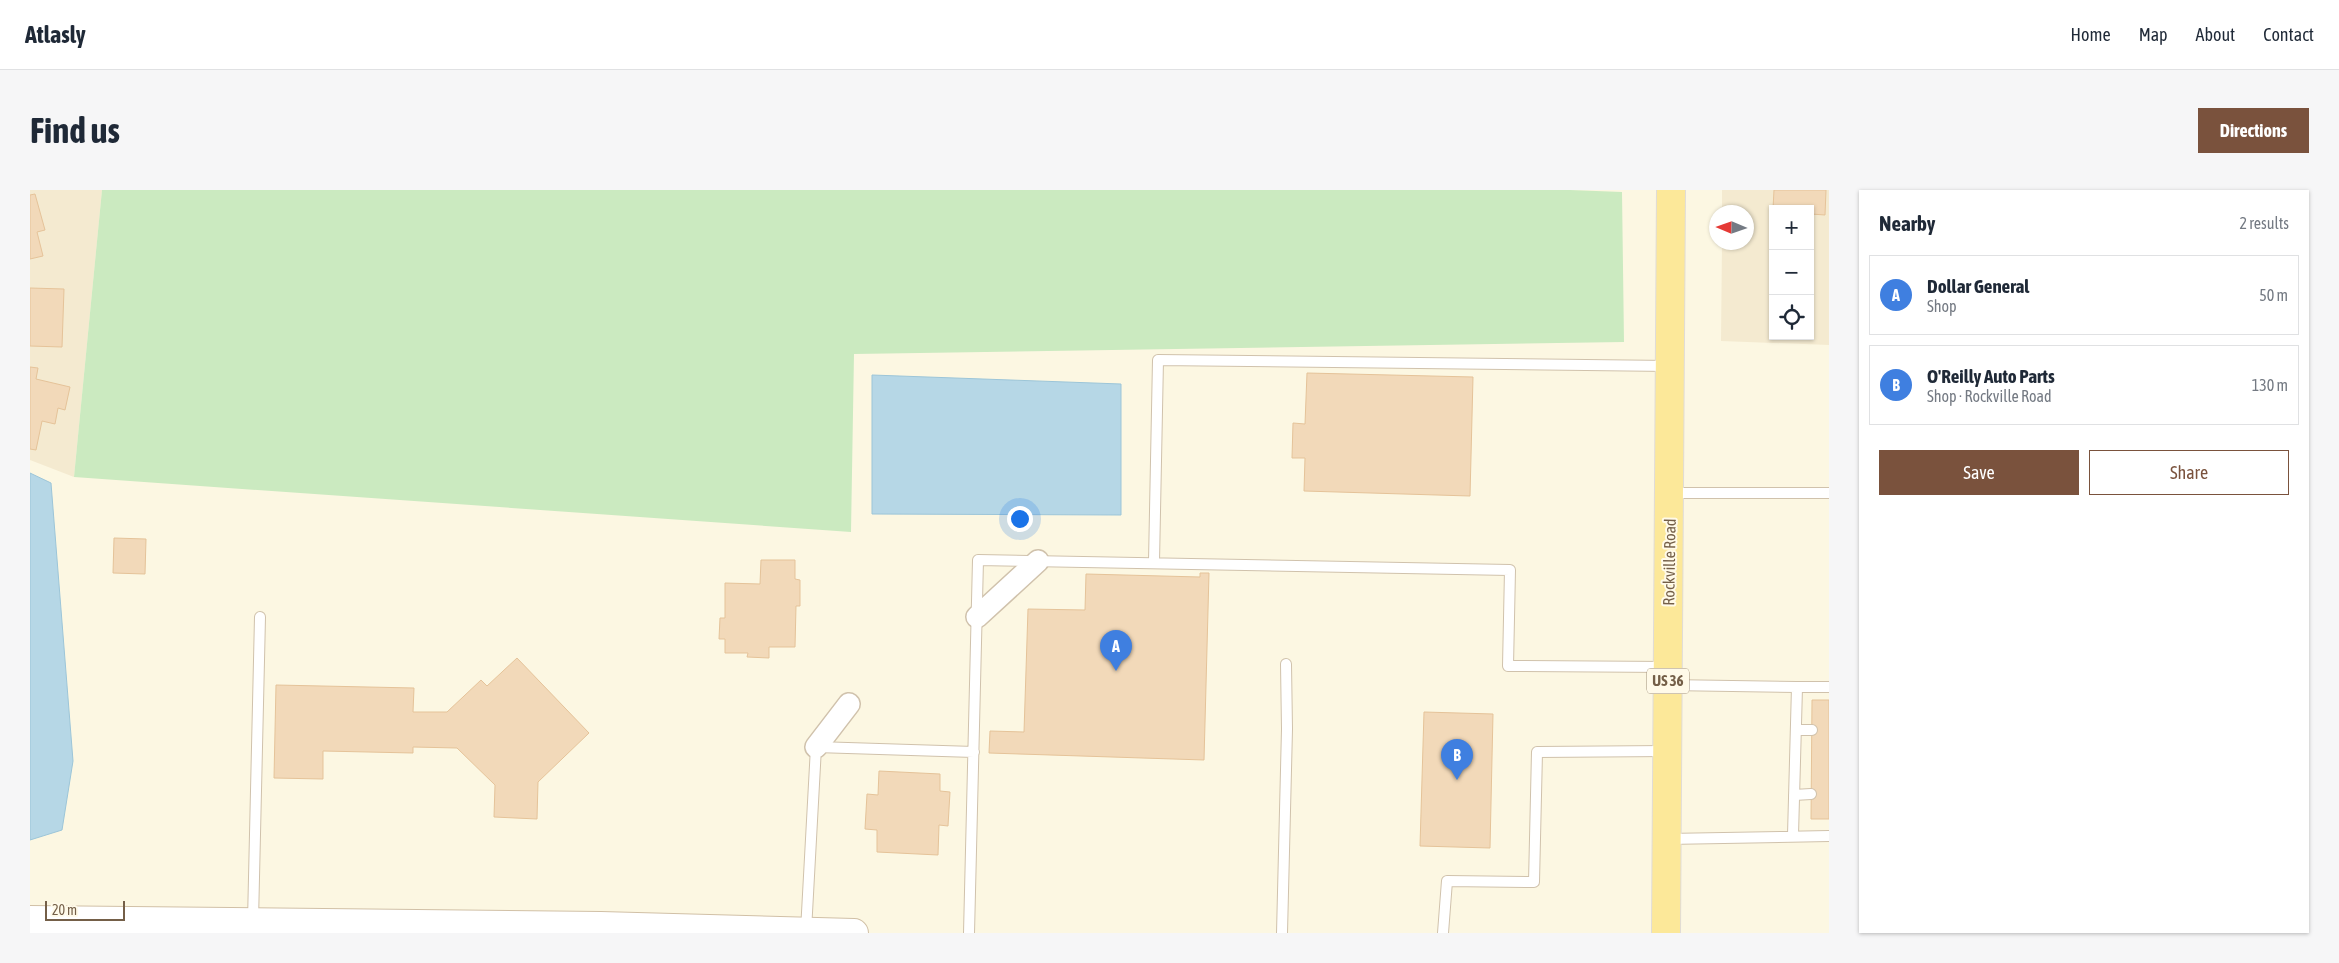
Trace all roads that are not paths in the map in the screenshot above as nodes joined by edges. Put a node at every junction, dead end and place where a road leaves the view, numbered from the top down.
1 (1671, 190) edge
2 (1670, 366) junction
3 (1670, 493) junction
4 (1829, 493) edge
5 (1038, 561) junction
6 (1154, 562) junction
7 (260, 617) dead end
8 (976, 618) junction
9 (1286, 664) dead end
10 (1668, 676) junction
11 (1797, 687) junction
12 (1829, 687) edge
13 (849, 704) dead end
14 (1796, 730) junction
15 (1812, 730) dead end
16 (816, 747) junction
17 (1667, 751) junction
18 (974, 752) junction
19 (1812, 794) dead end
20 (1794, 795) junction
21 (1793, 835) junction
22 (1829, 836) edge
23 (1666, 839) junction
24 (30, 920) edge
25 (253, 922) junction
26 (601, 929) edge
27 (806, 932) junction
28 (854, 933) edge
29 (969, 933) edge
30 (1282, 933) edge
31 (1443, 933) edge
32 (1666, 933) edge

1 - 2 main road, Rockville Road / US 36
2 - 3 main road, Rockville Road / US 36
2 - 6 lane
3 - 4 lane
3 - 10 main road, Rockville Road / US 36
5 - 6 lane
5 - 8 street
5 - 8 lane
6 - 10 lane
7 - 25 lane
8 - 18 lane
9 - 30 lane
10 - 11 lane
10 - 17 main road, Rockville Road / US 36
11 - 12 lane
11 - 14 lane
13 - 16 street
14 - 15 lane
14 - 20 lane
16 - 18 lane
16 - 27 lane
17 - 23 main road, Rockville Road / US 36
17 - 31 lane
18 - 29 lane
19 - 20 lane
20 - 21 lane
21 - 22 lane
21 - 23 lane
23 - 32 main road, Rockville Road / US 36
24 - 25 main road
25 - 26 main road
26 - 27 main road
27 - 28 main road

